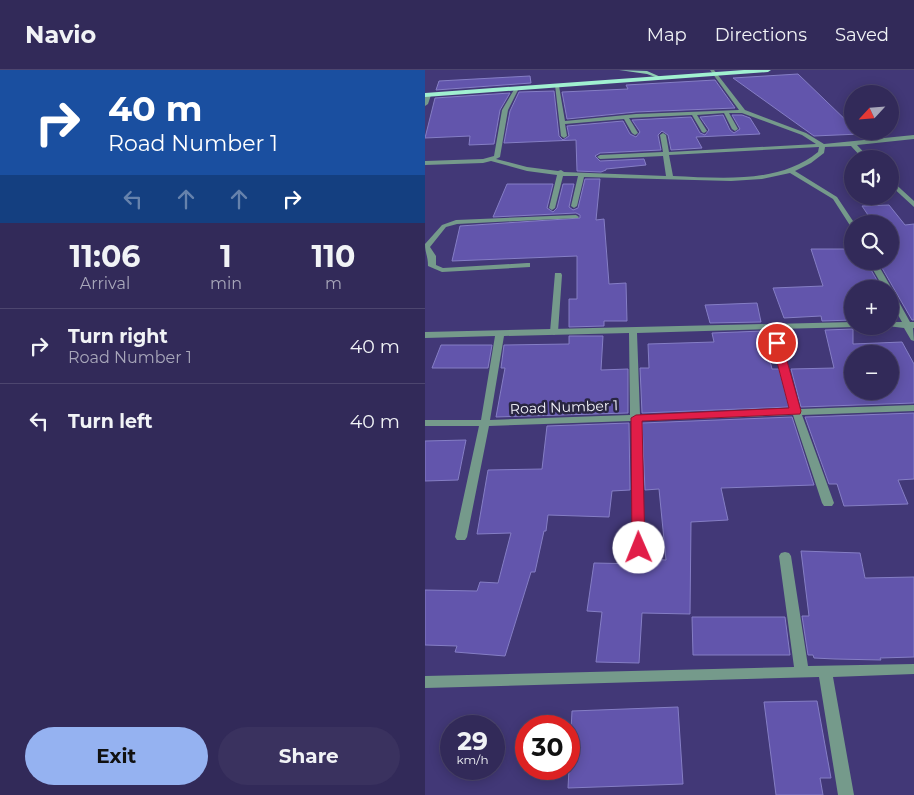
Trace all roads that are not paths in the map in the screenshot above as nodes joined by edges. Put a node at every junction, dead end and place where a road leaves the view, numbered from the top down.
1 (621, 70) edge
2 (727, 70) edge
3 (769, 70) edge
4 (713, 73) junction
5 (659, 77) junction
6 (557, 86) junction
7 (517, 88) junction
8 (426, 94) edge
9 (425, 104) edge
10 (743, 111) junction
11 (725, 112) junction
12 (693, 113) junction
13 (626, 117) junction
14 (563, 123) junction
15 (735, 129) dead end
16 (703, 131) dead end
17 (635, 133) dead end
18 (663, 135) dead end
19 (564, 136) dead end
20 (914, 137) edge
21 (852, 144) junction
22 (822, 145) junction
23 (858, 150) edge
24 (666, 154) junction
25 (599, 157) dead end
26 (493, 160) junction
27 (425, 163) edge
28 (790, 170) junction
29 (561, 172) junction
30 (581, 174) junction
31 (670, 178) junction
32 (899, 190) edge
33 (914, 205) edge
34 (574, 206) dead end
35 (552, 208) dead end
36 (846, 215) edge
37 (576, 217) dead end
38 (426, 246) edge
39 (527, 265) dead end
40 (557, 275) dead end
41 (899, 307) edge
42 (844, 325) edge
43 (911, 325) edge
44 (773, 326) junction
45 (633, 329) junction
46 (554, 332) junction
47 (500, 334) junction
48 (425, 335) edge
49 (914, 338) edge
50 (914, 408) edge
51 (796, 411) junction
52 (636, 418) junction
53 (425, 423) edge
54 (485, 423) junction
55 (828, 502) dead end
56 (461, 536) dead end
57 (639, 548) dead end
58 (785, 556) dead end
59 (914, 669) edge
60 (825, 671) junction
61 (802, 673) junction
62 (425, 682) edge
63 (846, 795) edge

1 - 5 main road
2 - 4 main road
3 - 4 main road
4 - 5 main road
4 - 10 street
5 - 6 main road
5 - 8 main road
6 - 7 main road
6 - 14 street
7 - 8 main road
7 - 26 street
8 - 9 street
10 - 11 street
10 - 22 street
11 - 12 street
11 - 15 street
12 - 13 street
12 - 16 street
13 - 14 street
13 - 17 street
14 - 19 street
18 - 24 street
20 - 21 street
21 - 22 street
21 - 23 street
22 - 24 street
22 - 28 street
24 - 25 street
24 - 31 street
26 - 27 street
26 - 29 street
28 - 31 street
28 - 36 street
29 - 30 street
29 - 35 street
30 - 31 street
30 - 34 street
32 - 33 street
37 - 38 street
38 - 39 street
40 - 46 street
41 - 43 street
42 - 44 street
43 - 49 street
44 - 45 street
44 - 51 street
45 - 46 street
45 - 52 street
46 - 47 street
47 - 48 street
47 - 54 street
50 - 51 street, Road Number 1
51 - 52 street, Road Number 1
51 - 55 street
52 - 54 street, Road Number 1
52 - 57 street
53 - 54 street, Road Number 1
54 - 56 street
58 - 61 street
59 - 60 street
60 - 61 street
60 - 63 street
61 - 62 street

